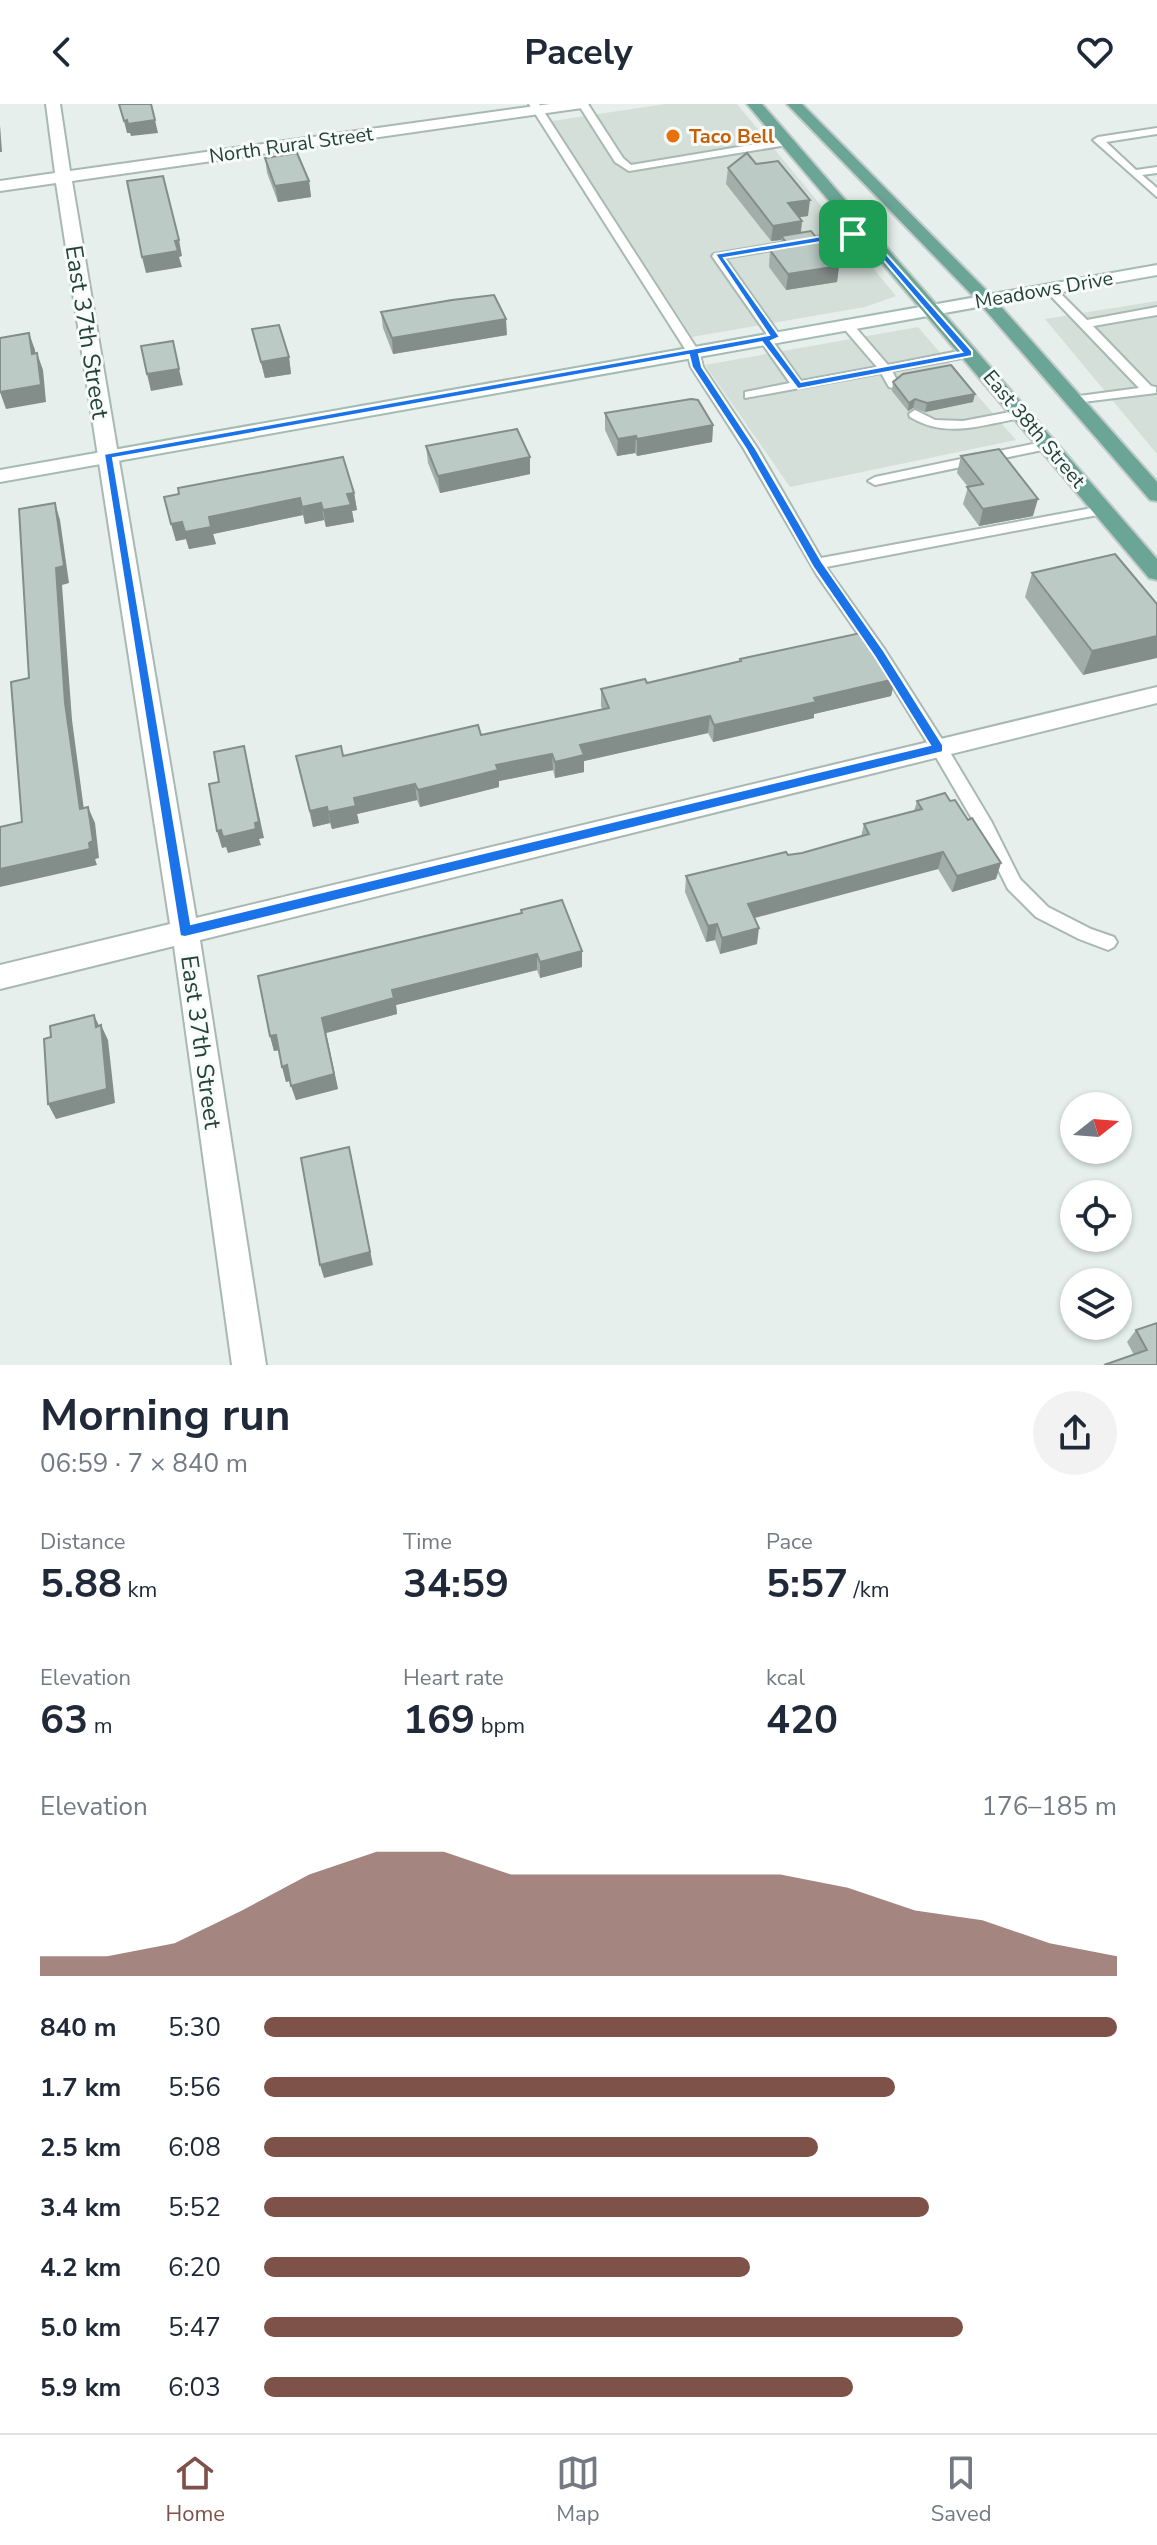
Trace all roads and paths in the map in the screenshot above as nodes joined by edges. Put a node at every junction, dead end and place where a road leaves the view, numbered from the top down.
1 (53, 104) edge
2 (583, 104) edge
3 (754, 104) edge
4 (794, 104) edge
5 (536, 107) edge
6 (1157, 131) edge
7 (787, 142) junction
8 (1157, 170) edge
9 (1134, 173) junction
10 (64, 177) junction
11 (0, 186) edge
12 (1157, 194) edge
13 (864, 232) junction
14 (1157, 270) edge
15 (1050, 289) junction
16 (987, 300) junction
17 (931, 309) junction
18 (1157, 311) edge
19 (846, 324) junction
20 (1083, 324) junction
21 (770, 338) junction
22 (693, 352) junction
23 (969, 353) junction
24 (914, 364) junction
25 (885, 369) junction
26 (925, 378) edge
27 (893, 384) edge
28 (798, 386) junction
29 (1152, 390) edge
30 (749, 395) dead end
31 (1079, 400) junction
32 (949, 407) edge
33 (915, 414) dead end
34 (1021, 414) junction
35 (963, 425) junction
36 (1047, 445) junction
37 (107, 456) junction
38 (0, 476) edge
39 (875, 481) dead end
40 (1157, 495) edge
41 (1103, 510) junction
42 (817, 564) junction
43 (1157, 573) edge
44 (1157, 695) edge
45 (939, 748) junction
46 (185, 931) junction
47 (1108, 942) dead end
48 (0, 977) edge
49 (249, 1365) edge

1 - 10 street, East 37th Street
2 - 5 street, North Rural Street
2 - 7 lane
3 - 7 main road, East 38th Street
4 - 16 main road
5 - 10 street, North Rural Street
5 - 22 lane
6 - 9 lane
7 - 13 main road, East 38th Street
8 - 9 lane
9 - 12 lane
10 - 11 street, North Rural Street
10 - 37 street, East 37th Street
13 - 17 main road, East 38th Street
13 - 21 lane
14 - 15 street, Meadows Drive
15 - 16 street, Meadows Drive
15 - 20 lane
16 - 17 street, Meadows Drive
16 - 31 main road
17 - 19 street, Meadows Drive
17 - 23 main road, East 38th Street
18 - 20 lane
19 - 21 street, Meadows Drive
19 - 25 lane
20 - 29 lane
21 - 22 street, Meadows Drive
21 - 28 lane
22 - 37 street, Meadows Drive
22 - 42 lane
23 - 24 lane
23 - 34 main road, East 38th Street
24 - 25 lane
24 - 26 lane
25 - 27 lane
25 - 28 lane
28 - 30 lane
29 - 31 lane
31 - 40 main road
32 - 35 lane
33 - 35 lane
34 - 35 lane
34 - 36 main road, East 38th Street
36 - 39 lane
36 - 41 main road, East 38th Street
37 - 38 street, Meadows Drive
37 - 46 street, East 37th Street
41 - 42 lane
41 - 43 main road, East 38th Street
42 - 45 lane
44 - 45 street
45 - 46 street
45 - 47 lane
46 - 48 street
46 - 49 street, East 37th Street

